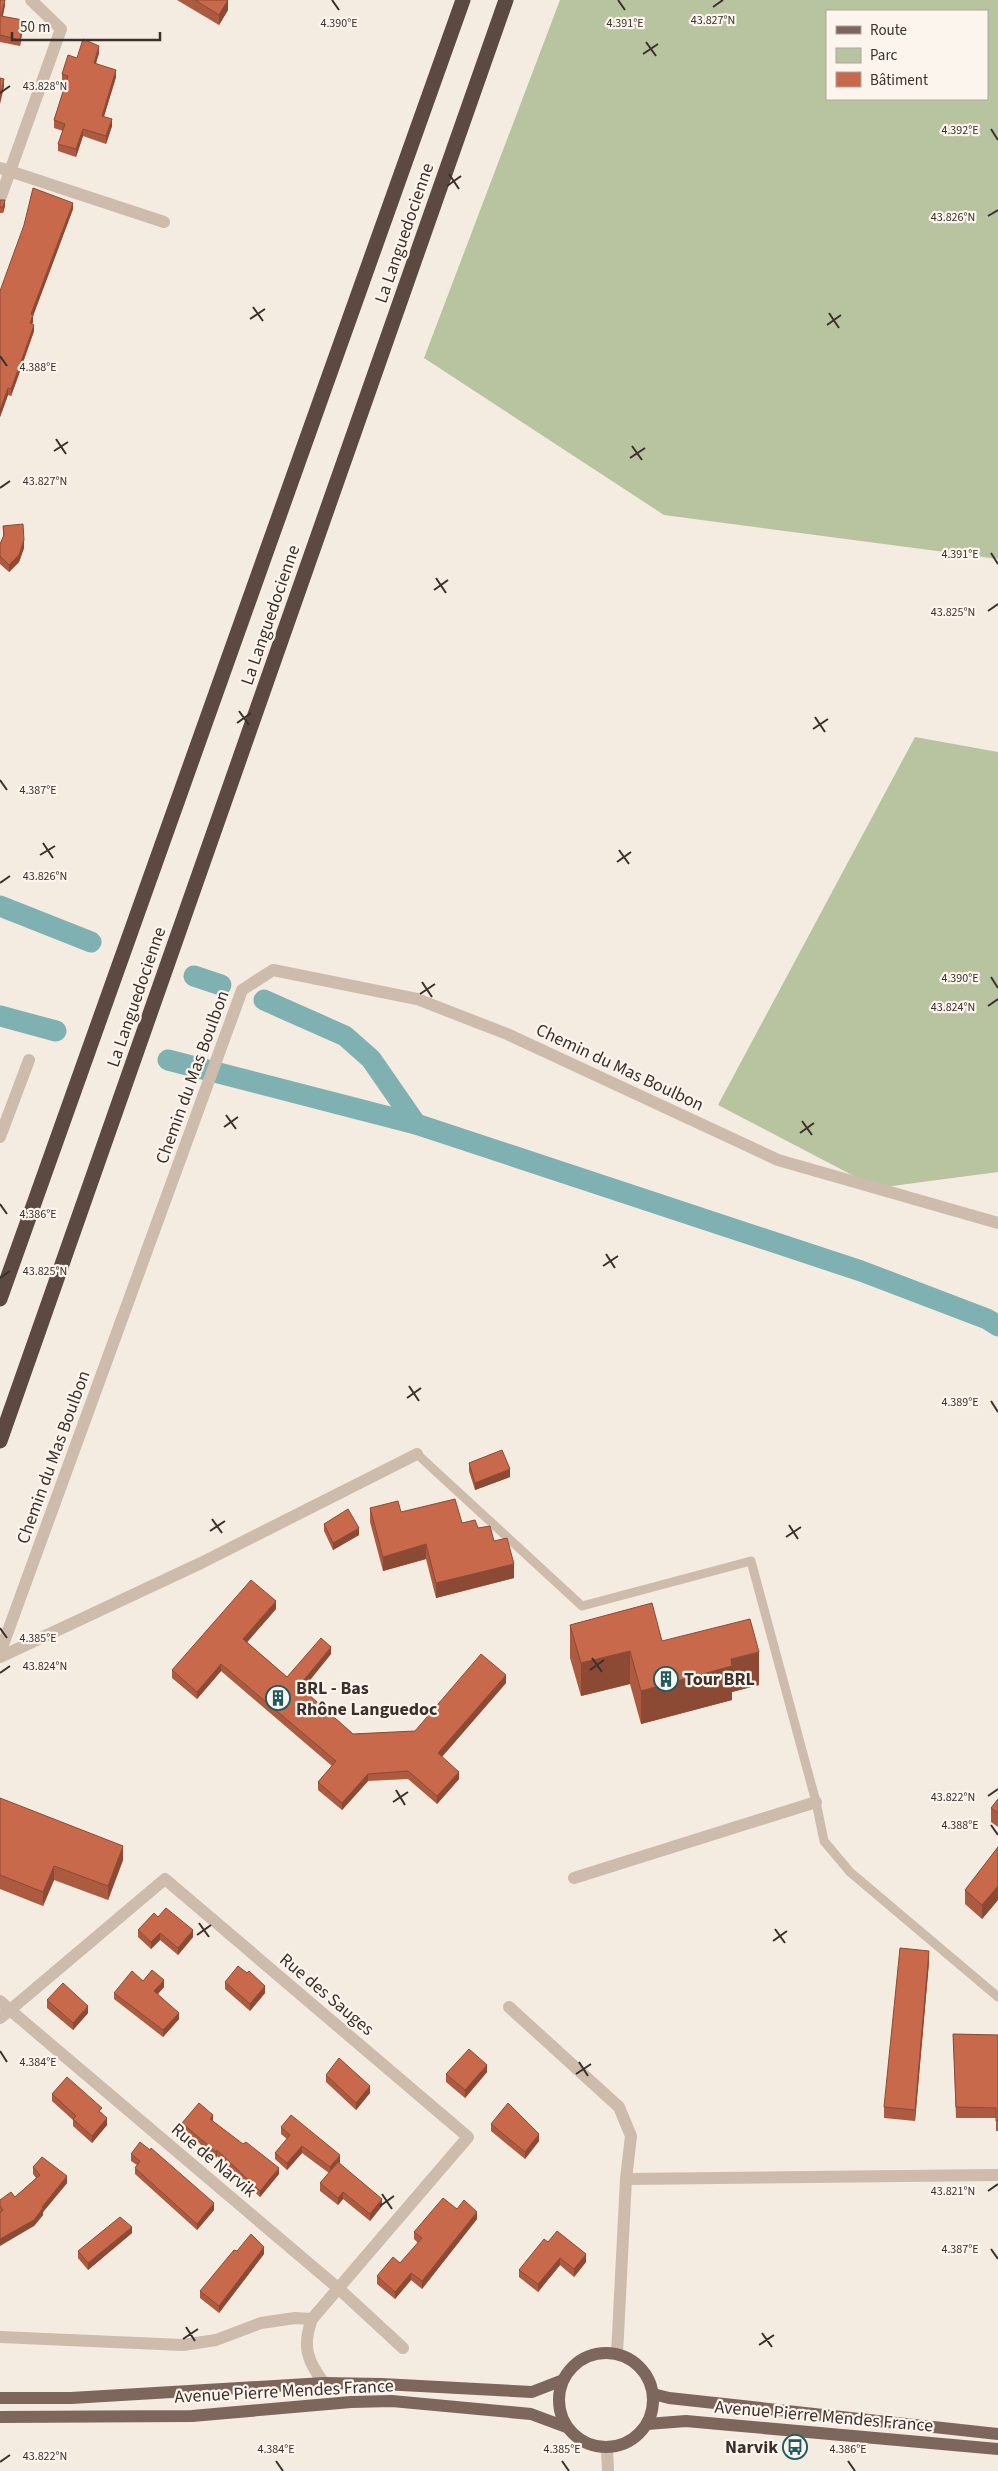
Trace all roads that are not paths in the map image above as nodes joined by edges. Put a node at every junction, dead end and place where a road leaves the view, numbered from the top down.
1 (31, 0) edge
2 (463, 0) edge
3 (506, 0) edge
4 (5, 169) edge
5 (0, 199) edge
6 (164, 222) dead end
7 (29, 1060) dead end
8 (0, 1137) edge
9 (998, 1223) edge
10 (0, 1299) edge
11 (0, 1441) edge
12 (417, 1454) joint
13 (0, 1653) edge
14 (0, 1657) edge
15 (816, 1802) junction
16 (574, 1878) dead end
17 (998, 1997) edge
18 (509, 2007) dead end
19 (3, 2010) edge
20 (998, 2174) edge
21 (626, 2179) junction
22 (338, 2288) junction
23 (312, 2319) junction
24 (0, 2337) edge
25 (403, 2348) dead end
26 (617, 2354) junction
27 (563, 2380) junction
28 (324, 2383) junction
29 (653, 2394) junction
30 (0, 2398) edge
31 (0, 2417) edge
32 (647, 2424) junction
33 (566, 2427) junction
34 (998, 2434) edge
35 (607, 2448) junction
36 (998, 2450) edge
37 (608, 2471) edge

1 - 4 street
2 - 10 highway, La Languedocienne
3 - 11 highway, La Languedocienne
4 - 5 street
4 - 6 street
7 - 8 street
9 - 13 street, Chemin du Mas Boulbon
12 - 14 street
12 - 15 lane
15 - 16 street
15 - 17 lane
18 - 21 street
19 - 22 street, Rue de Narvik
19 - 22 street, Rue des Sauges
20 - 21 street
21 - 26 street
22 - 23 street
22 - 25 street, Rue de Narvik
23 - 24 street
23 - 28 street
26 - 27 main road
26 - 29 main road
27 - 28 main road, Avenue Pierre Mendes France
27 - 33 main road
28 - 30 main road, Avenue Pierre Mendes France
29 - 32 main road
29 - 34 main road, Avenue Pierre Mendes France
31 - 33 main road, Avenue Pierre Mendes France
32 - 35 main road
32 - 36 main road, Avenue Pierre Mendes France
33 - 35 main road
35 - 37 street

